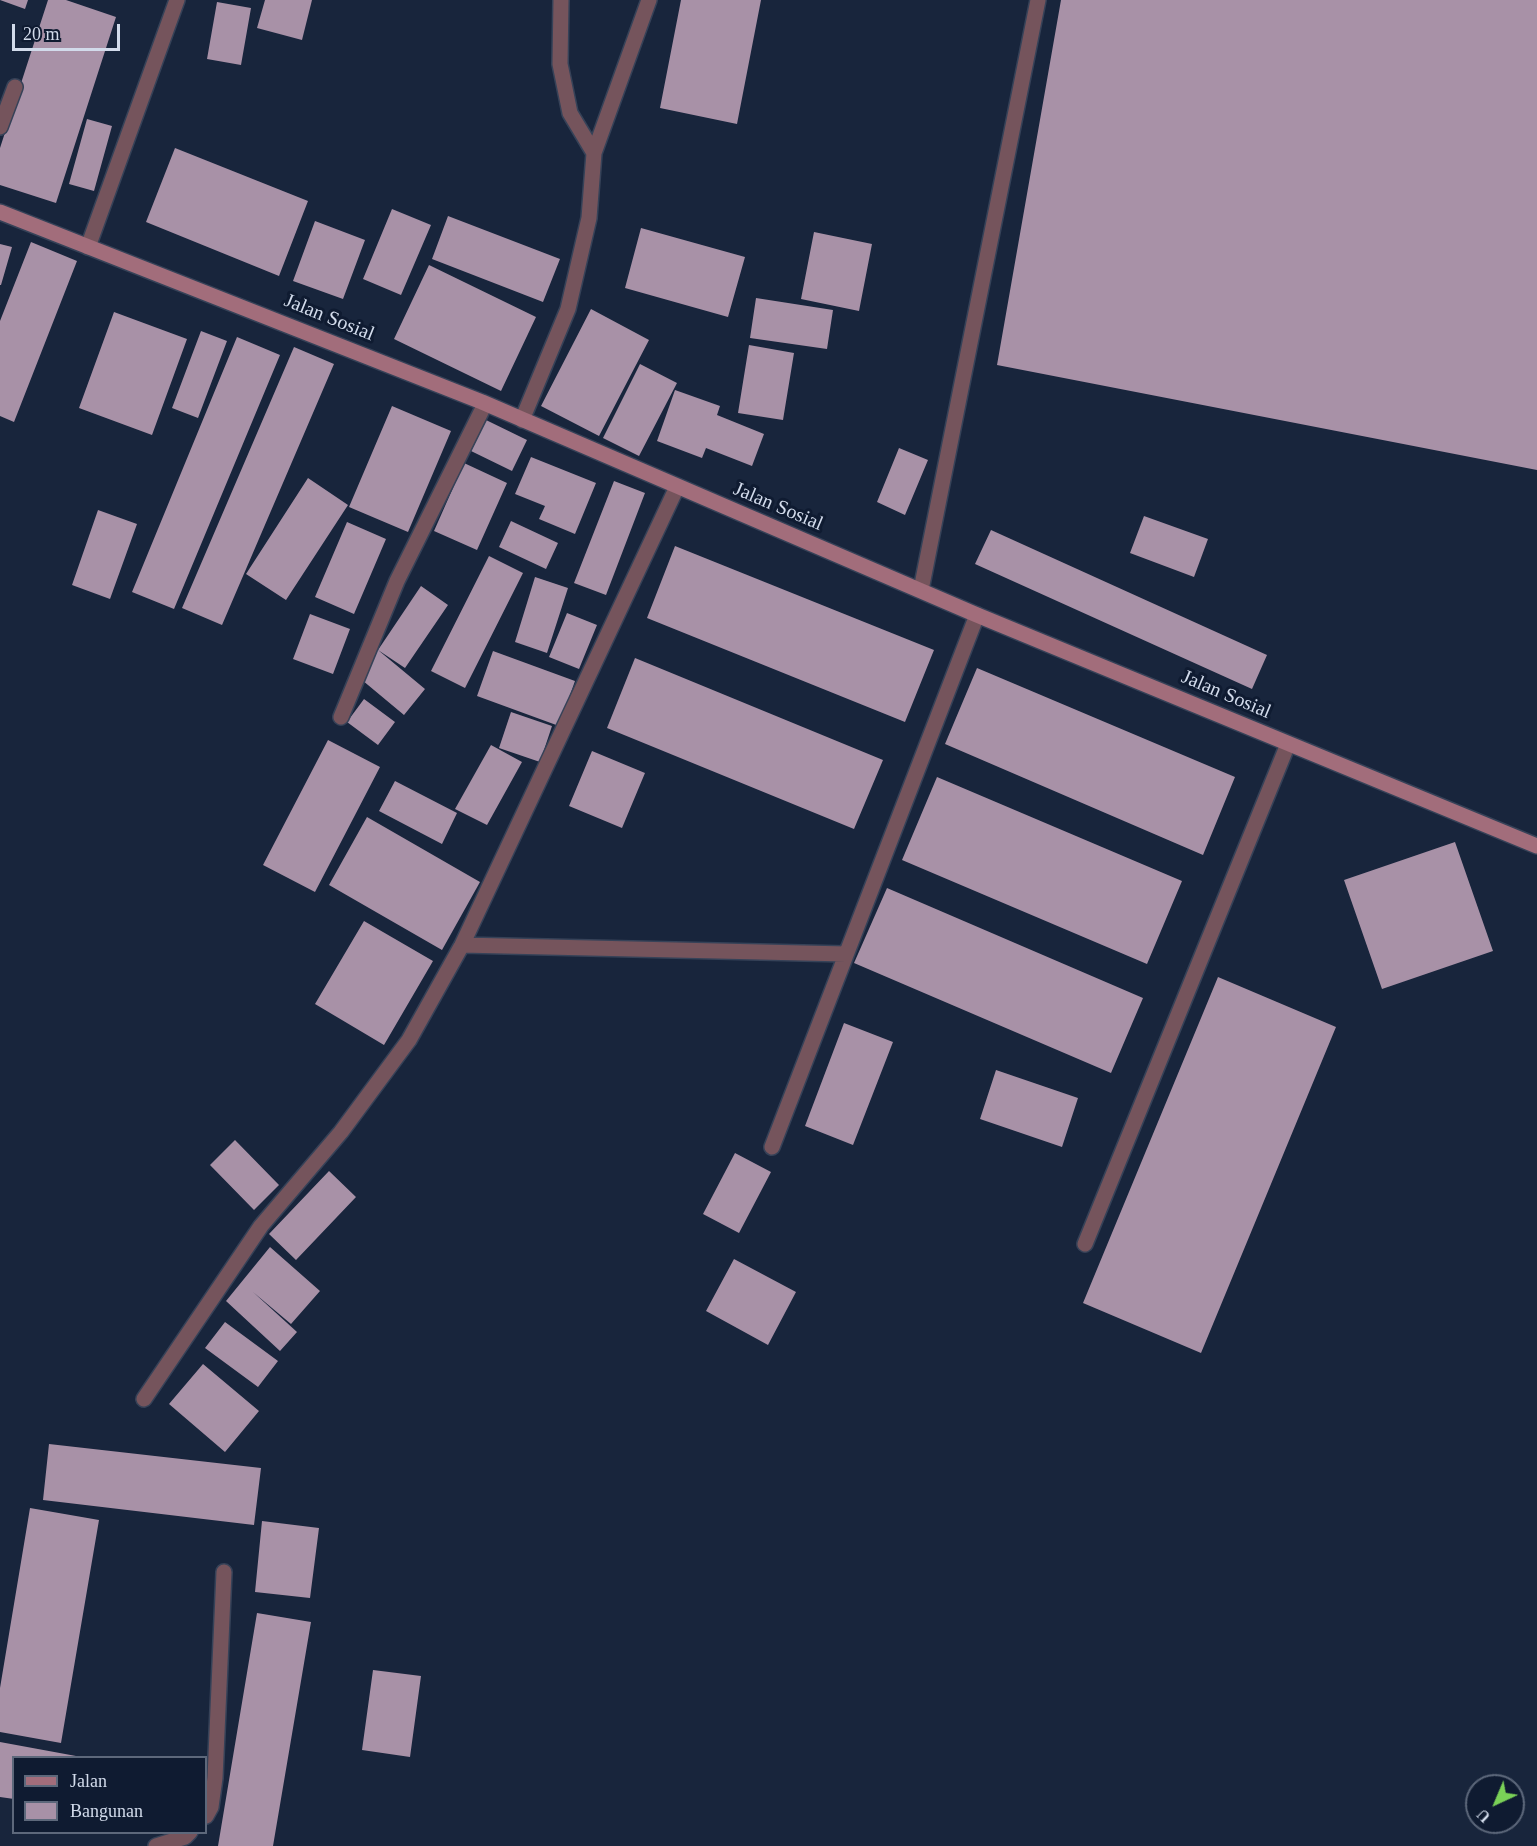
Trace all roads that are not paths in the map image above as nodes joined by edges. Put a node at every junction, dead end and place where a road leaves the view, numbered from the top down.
1 (177, 0) edge
2 (561, 0) edge
3 (649, 0) edge
4 (1038, 0) edge
5 (15, 87) dead end
6 (0, 127) edge
7 (594, 153) junction
8 (0, 212) edge
9 (88, 247) junction
10 (485, 404) junction
11 (522, 420) junction
12 (676, 487) junction
13 (921, 590) junction
14 (977, 615) junction
15 (341, 717) dead end
16 (1288, 744) junction
17 (1537, 846) edge
18 (462, 945) junction
19 (846, 954) junction
20 (772, 1147) dead end
21 (1085, 1244) dead end
22 (144, 1399) dead end
23 (224, 1572) dead end
24 (207, 1814) edge
25 (188, 1834) edge
26 (156, 1846) edge

1 - 9 street
2 - 7 street
3 - 7 street
4 - 13 street
5 - 6 street
7 - 11 street
8 - 9 street, Jalan Sosial
9 - 10 street, Jalan Sosial
10 - 11 street, Jalan Sosial
10 - 15 street
11 - 12 street, Jalan Sosial
12 - 13 street, Jalan Sosial
12 - 18 street
13 - 14 street, Jalan Sosial
14 - 16 street, Jalan Sosial
14 - 19 street
16 - 17 street, Jalan Sosial
16 - 21 street
18 - 19 street
18 - 22 street
19 - 20 street
23 - 24 street
25 - 26 street

